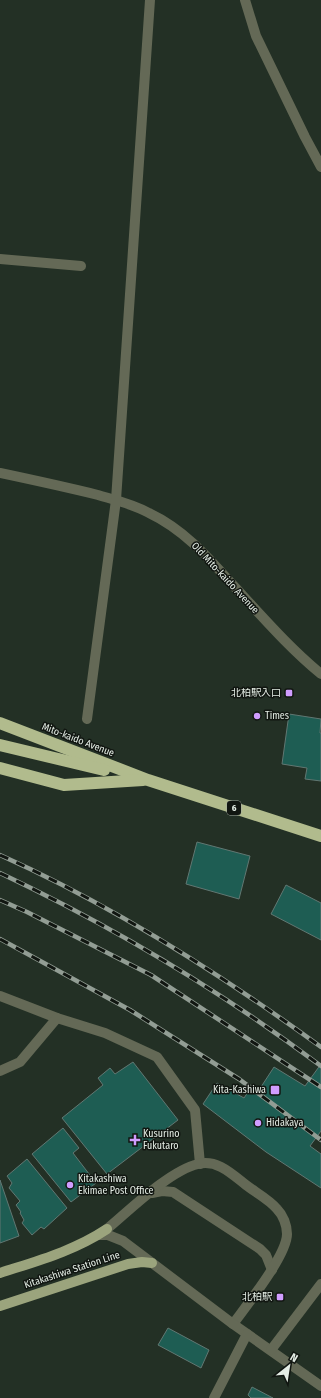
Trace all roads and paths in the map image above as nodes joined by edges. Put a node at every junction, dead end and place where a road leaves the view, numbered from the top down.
1 (150, 0) edge
2 (245, 0) edge
3 (321, 167) edge
4 (0, 259) edge
5 (80, 266) dead end
6 (0, 474) edge
7 (116, 500) junction
8 (321, 674) edge
9 (87, 719) dead end
10 (0, 723) edge
11 (0, 745) edge
12 (0, 768) edge
13 (148, 780) junction
14 (321, 836) edge
15 (0, 996) edge
16 (57, 1018) junction
17 (0, 1071) edge
18 (200, 1164) junction
19 (150, 1194) junction
20 (107, 1229) joint
21 (98, 1235) junction
22 (152, 1263) junction
23 (272, 1270) junction
24 (0, 1273) edge
25 (321, 1284) edge
26 (0, 1306) edge
27 (233, 1324) junction
28 (247, 1334) junction
29 (271, 1350) junction
30 (321, 1386) edge
31 (214, 1398) edge

1 - 7 street
2 - 3 street
4 - 5 street
6 - 7 street, Old Mito-kaido Avenue
7 - 8 street, Old Mito-kaido Avenue
7 - 9 street
10 - 13 highway, Mito-kaido Avenue / 6
11 - 13 highway, Mito-kaido Avenue / 6
12 - 13 highway
13 - 14 highway, Mito-kaido Avenue / 6
15 - 16 street
16 - 17 street
16 - 18 street
18 - 19 street
18 - 23 street
19 - 20 street
19 - 23 street
20 - 21 main road, Kitakashiwa Station Line
21 - 22 street
21 - 24 main road, Kitakashiwa Station Line
22 - 26 main road, Kitakashiwa Station Line
22 - 27 street
23 - 27 street
25 - 29 street
27 - 28 street
28 - 29 street
28 - 31 street
29 - 30 street

